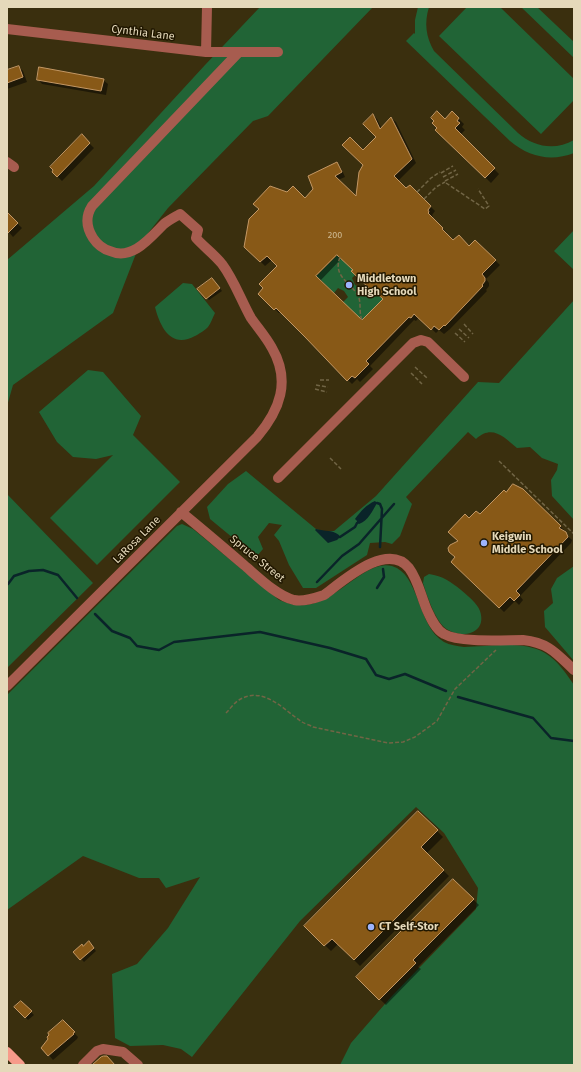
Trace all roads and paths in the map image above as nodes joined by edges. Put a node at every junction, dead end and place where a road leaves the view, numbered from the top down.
1 (207, 7) edge
2 (7, 29) edge
3 (206, 52) junction
4 (239, 52) junction
5 (278, 52) dead end
6 (454, 166) dead end
7 (456, 170) dead end
8 (458, 174) dead end
9 (443, 177) dead end
10 (445, 182) junction
11 (478, 189) dead end
12 (417, 192) dead end
13 (424, 199) dead end
14 (340, 257) dead end
15 (362, 320) dead end
16 (464, 324) dead end
17 (459, 329) dead end
18 (455, 333) dead end
19 (473, 334) dead end
20 (469, 338) dead end
21 (466, 342) dead end
22 (416, 367) dead end
23 (410, 372) dead end
24 (464, 377) dead end
25 (427, 378) dead end
26 (320, 380) dead end
27 (329, 380) dead end
28 (422, 384) dead end
29 (316, 385) dead end
30 (328, 386) dead end
31 (315, 389) dead end
32 (327, 392) dead end
33 (330, 458) dead end
34 (498, 461) dead end
35 (341, 468) dead end
36 (278, 478) dead end
37 (182, 512) junction
38 (574, 534) edge
39 (499, 648) dead end
40 (574, 670) edge
41 (7, 686) edge
42 (226, 713) dead end
43 (7, 1052) edge
44 (20, 1065) edge
45 (83, 1065) edge
46 (138, 1065) edge

1 - 3 street
2 - 3 street, Cynthia Lane
3 - 4 street, Cynthia Lane
4 - 5 street, Cynthia Lane
4 - 37 street, LaRosa Lane
6 - 12 path
7 - 9 path
8 - 10 path
10 - 11 path
10 - 13 path
14 - 15 path
16 - 19 path
17 - 20 path
18 - 21 path
22 - 25 path
23 - 28 path
24 - 36 street
26 - 27 path
29 - 30 path
31 - 32 path
33 - 35 path
34 - 38 path
37 - 40 street, Spruce Street
37 - 41 street, LaRosa Lane
39 - 42 path
43 - 44 main road
45 - 46 street

